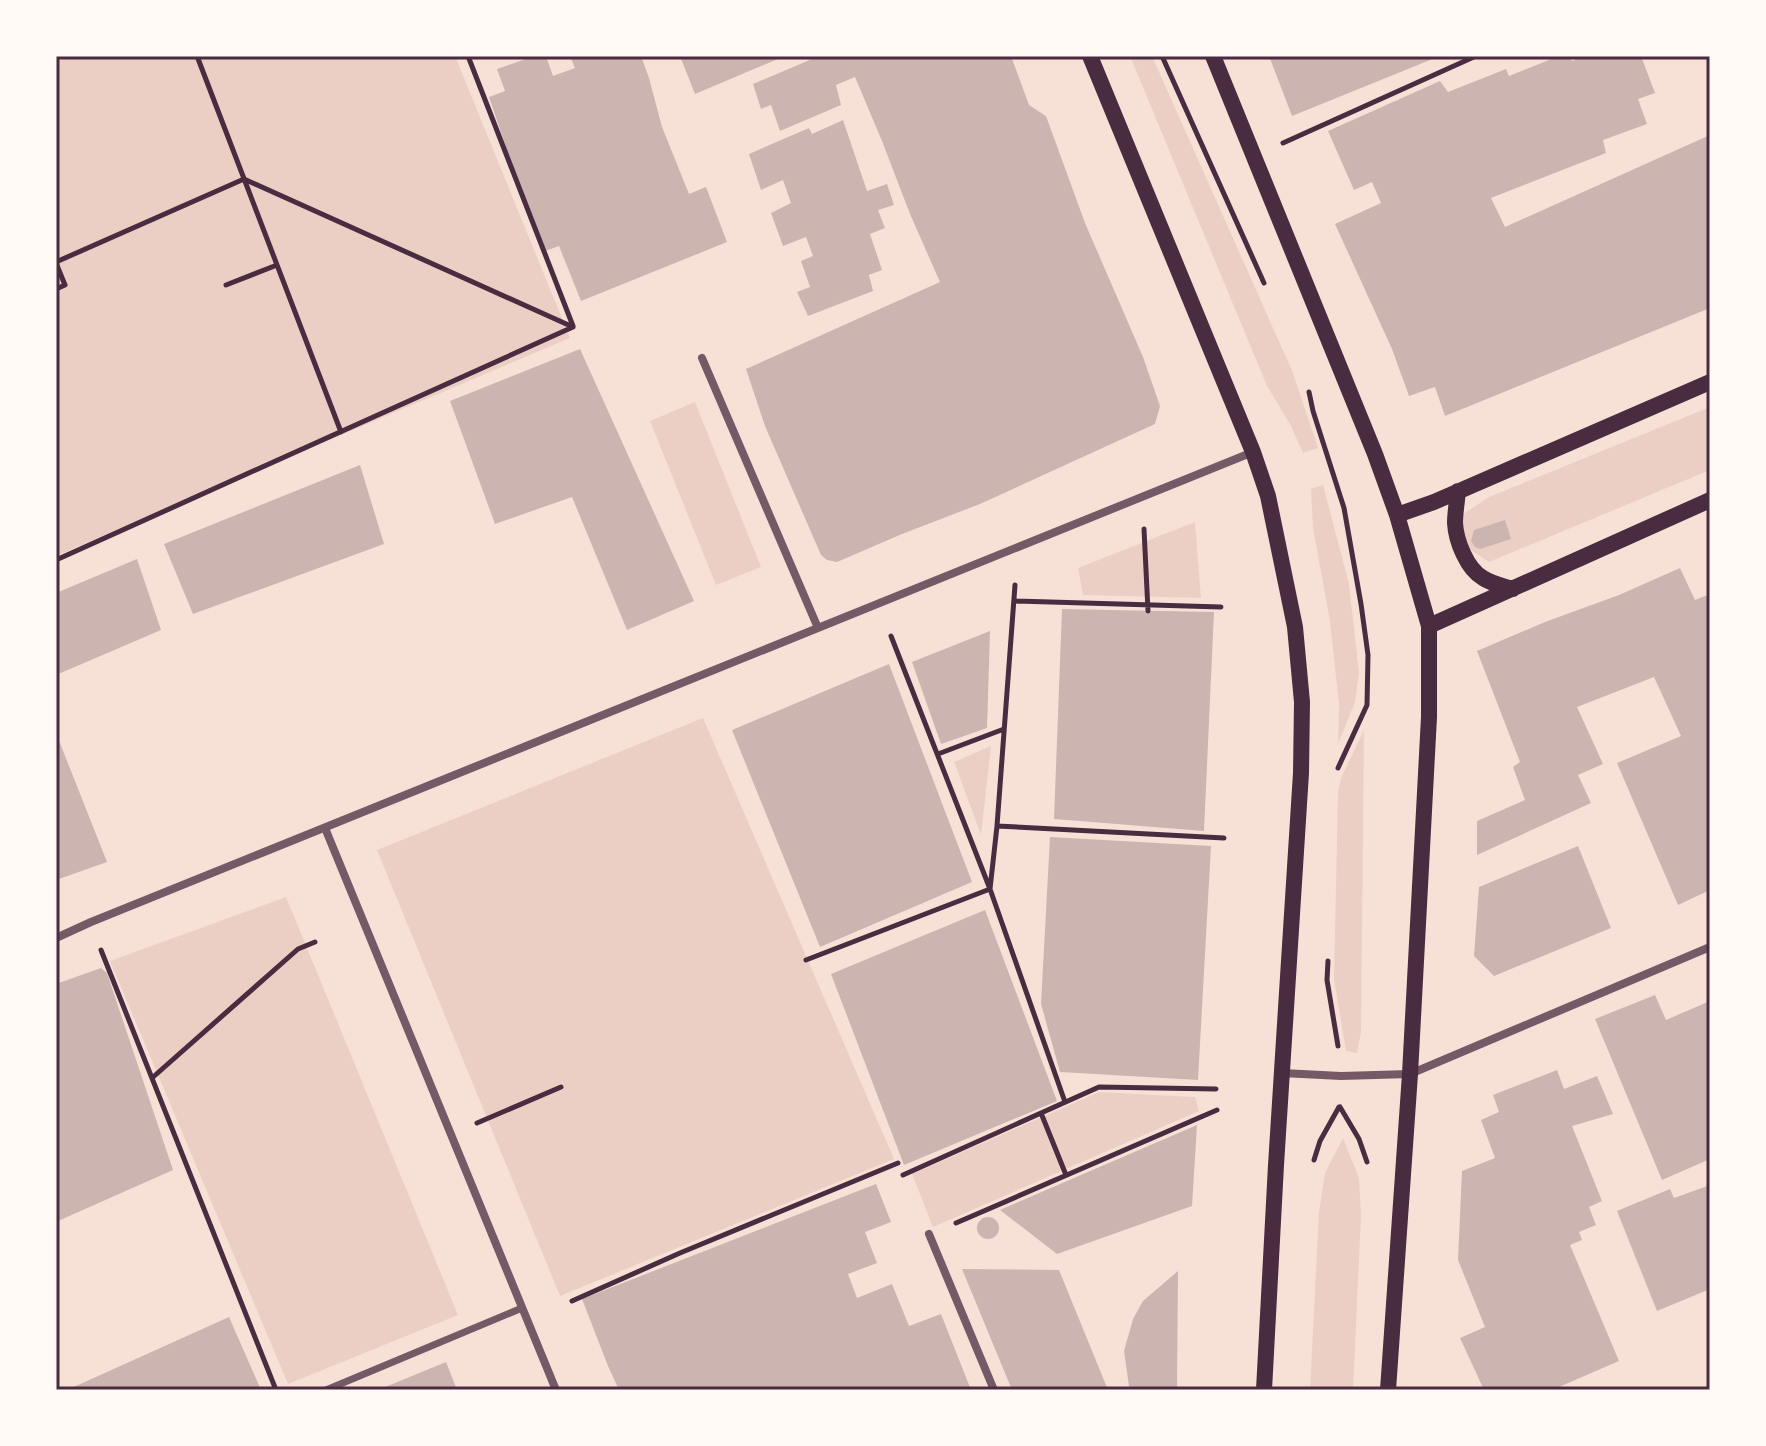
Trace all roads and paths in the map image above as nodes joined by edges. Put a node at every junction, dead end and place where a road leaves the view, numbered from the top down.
1 (197, 56) edge
2 (468, 56) edge
3 (1090, 56) edge
4 (1162, 56) edge
5 (1213, 56) edge
6 (1476, 56) edge
7 (1254, 156) junction
8 (244, 179) junction
9 (56, 263) edge
10 (277, 265) junction
11 (226, 285) dead end
12 (1266, 288) dead end
13 (56, 289) edge
14 (573, 327) junction
15 (702, 358) dead end
16 (1710, 382) edge
17 (1307, 387) dead end
18 (341, 433) junction
19 (1253, 452) junction
20 (1458, 491) junction
21 (1710, 500) edge
22 (1397, 515) junction
23 (1144, 528) dead end
24 (56, 560) edge
25 (1015, 585) dead end
26 (1513, 589) junction
27 (1014, 601) junction
28 (1221, 607) dead end
29 (1148, 608) junction
30 (1429, 626) junction
31 (818, 628) junction
32 (891, 636) dead end
33 (1004, 729) junction
34 (938, 754) junction
35 (1332, 780) dead end
36 (997, 826) junction
37 (325, 828) junction
38 (1224, 838) dead end
39 (990, 889) junction
40 (91, 922) junction
41 (56, 938) edge
42 (315, 942) dead end
43 (1710, 947) edge
44 (1328, 949) dead end
45 (806, 960) dead end
46 (1340, 1056) dead end
47 (1281, 1073) junction
48 (1410, 1074) junction
49 (152, 1078) junction
50 (561, 1087) dead end
51 (1216, 1089) dead end
52 (1065, 1102) junction
53 (1217, 1110) dead end
54 (1041, 1113) junction
55 (450, 1132) junction
56 (898, 1163) dead end
57 (903, 1175) dead end
58 (1066, 1175) junction
59 (929, 1234) joint
60 (572, 1301) dead end
61 (522, 1308) junction
62 (276, 1390) edge
63 (326, 1390) edge
64 (556, 1390) edge
65 (994, 1390) edge
66 (1264, 1390) edge
67 (1388, 1390) edge

1 - 8 path
2 - 14 path
3 - 19 main road
4 - 12 path
5 - 7 main road
6 - 7 path
7 - 22 main road
8 - 9 path
8 - 10 path
8 - 14 path
9 - 13 path
10 - 11 path
10 - 18 path
14 - 18 path
15 - 31 street
16 - 20 main road
17 - 35 path
18 - 24 path
19 - 31 street
19 - 47 main road
20 - 22 main road
20 - 26 main road
21 - 26 main road
22 - 30 main road
23 - 29 path
25 - 27 path
26 - 30 main road
27 - 29 path
27 - 33 path
28 - 29 path
30 - 48 main road
31 - 37 street
32 - 34 path
33 - 34 path
33 - 36 path
34 - 39 path
36 - 38 path
36 - 39 path
37 - 40 street
37 - 55 street
39 - 45 path
39 - 52 path
40 - 41 street
40 - 49 path
42 - 49 path
43 - 48 street
44 - 46 path
47 - 48 street
47 - 66 main road
48 - 67 main road
49 - 62 path
50 - 55 path
51 - 52 path
52 - 54 path
53 - 58 path
54 - 57 path
54 - 58 path
55 - 61 street
56 - 60 path
58 - 59 path
59 - 65 street
61 - 63 street
61 - 64 street

